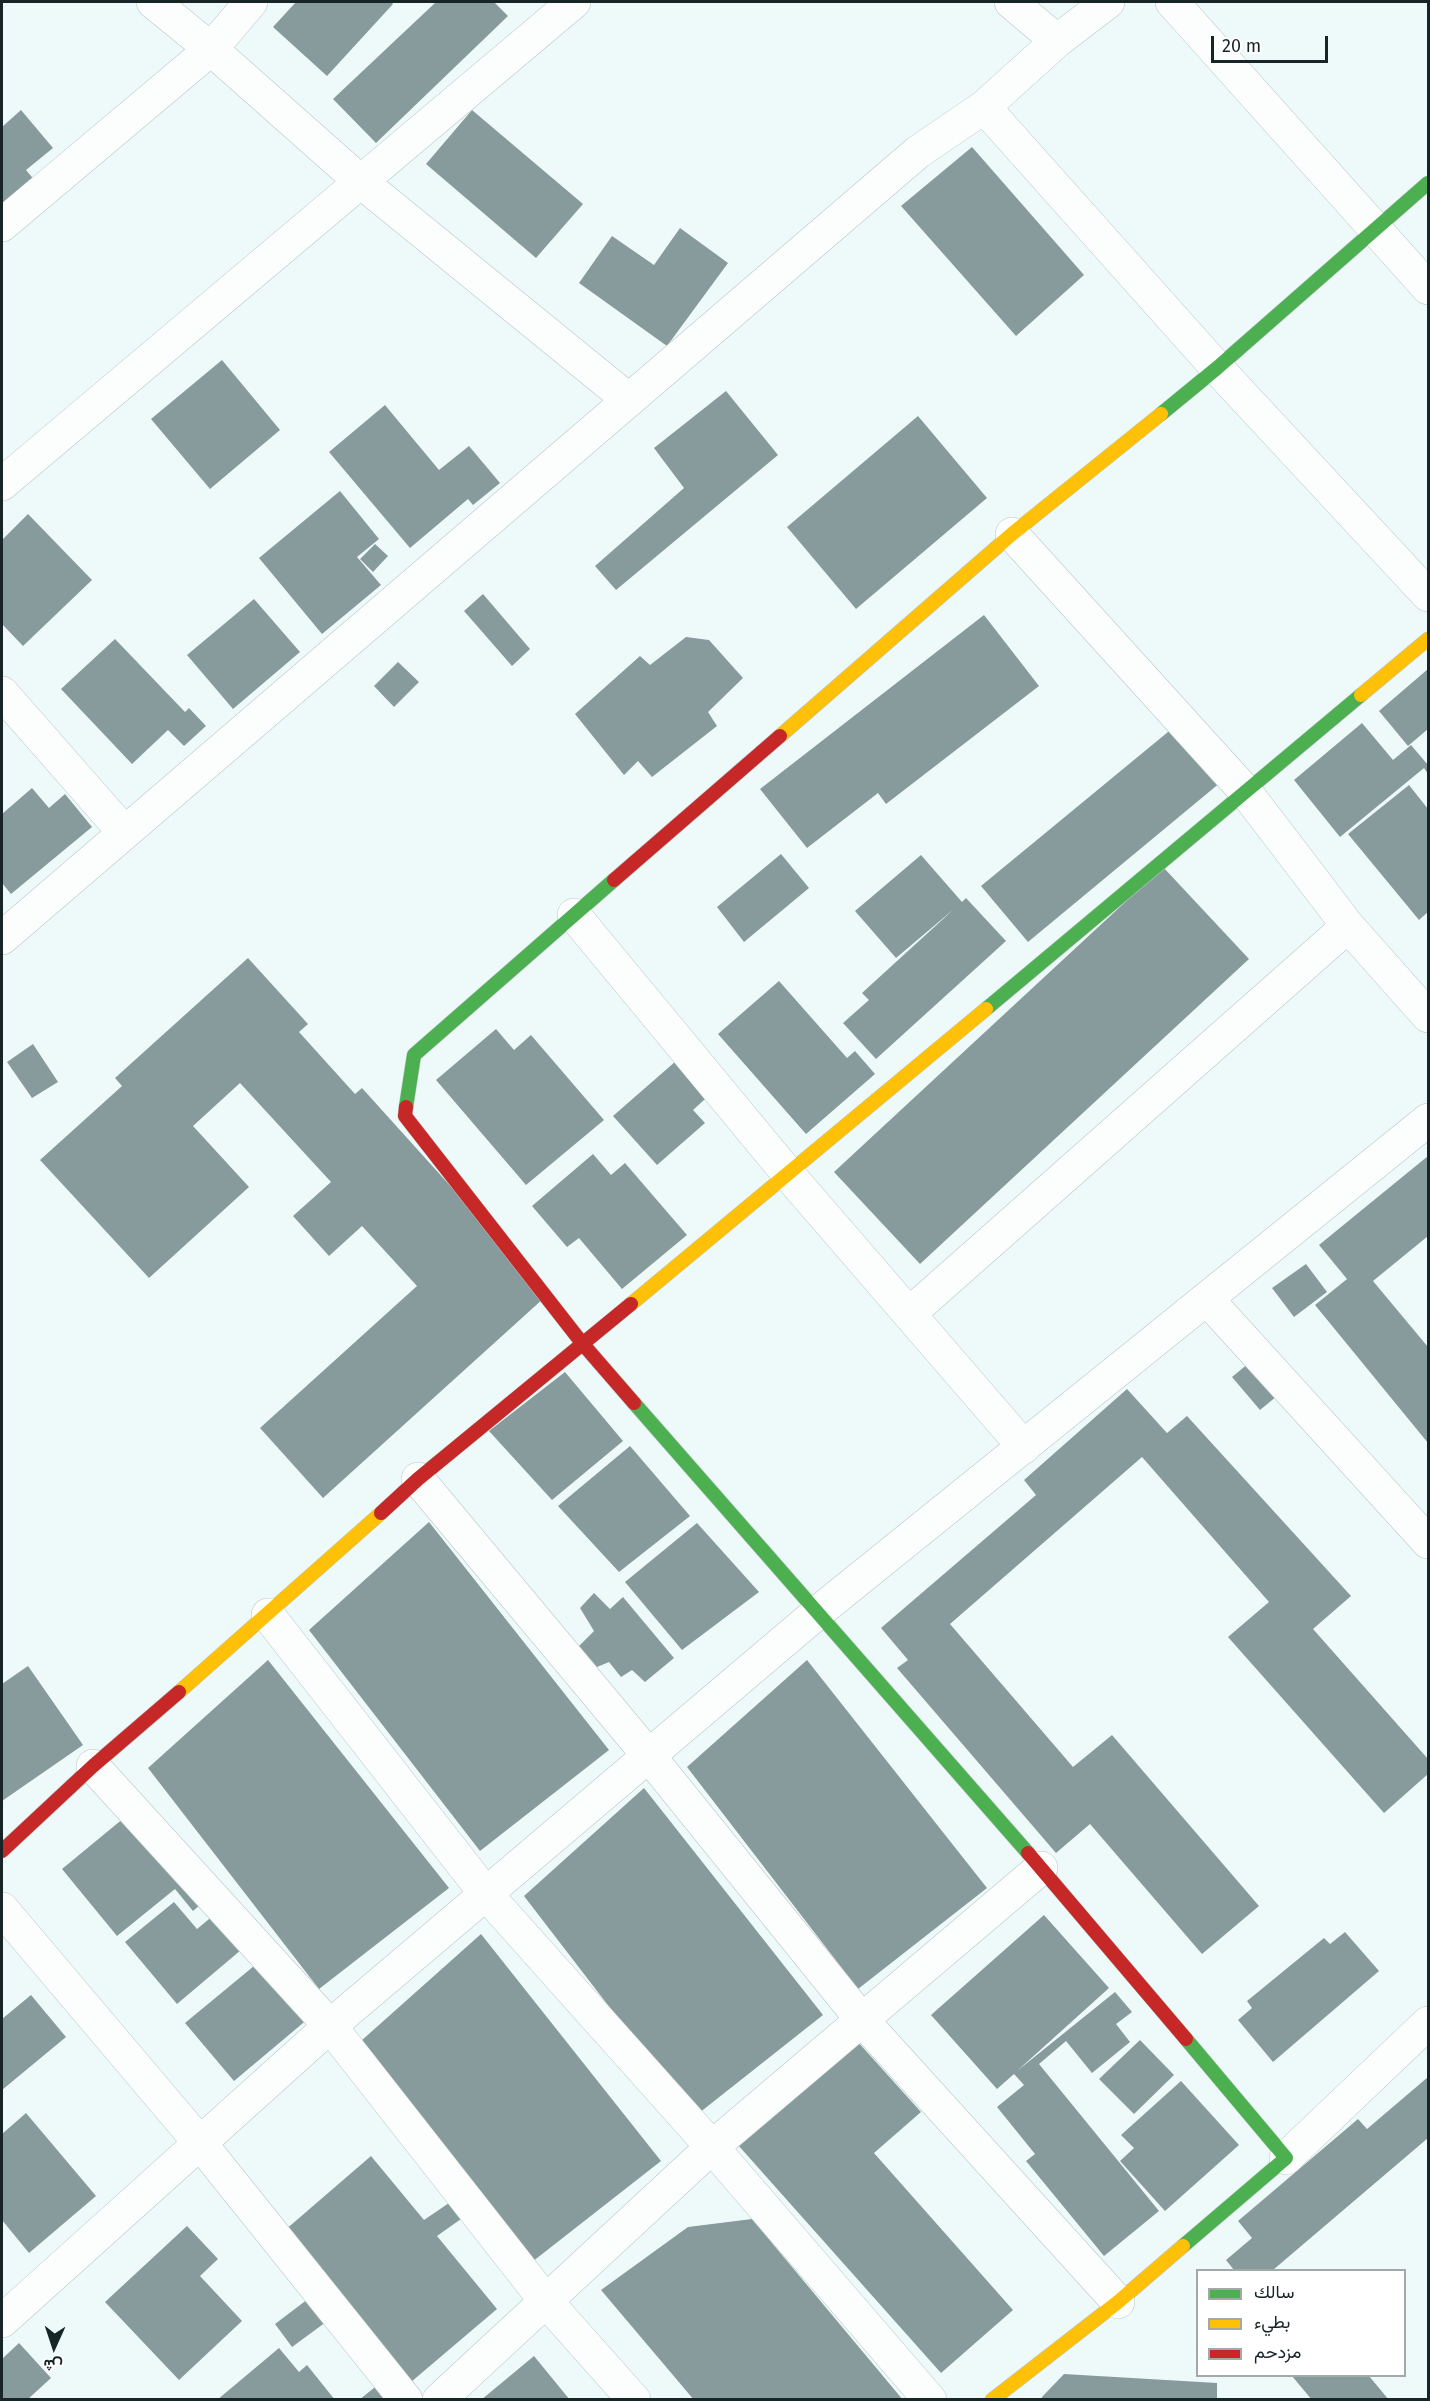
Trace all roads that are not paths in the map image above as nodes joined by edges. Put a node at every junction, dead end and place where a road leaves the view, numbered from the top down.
1 (153, 2) edge
2 (251, 2) edge
3 (574, 2) edge
4 (1011, 2) edge
5 (1108, 2) edge
6 (1172, 2) edge
7 (1057, 41) junction
8 (211, 49) junction
9 (984, 107) junction
10 (360, 181) junction
11 (1428, 183) edge
12 (2, 225) edge
13 (1375, 228) junction
14 (1428, 288) edge
15 (1217, 368) junction
16 (629, 400) junction
17 (2, 484) edge
18 (1012, 534) junction
19 (1428, 595) edge
20 (1428, 639) edge
21 (2, 693) edge
22 (1245, 791) junction
23 (124, 832) junction
24 (574, 915) junction
25 (1348, 926) junction
26 (2, 938) edge
27 (1428, 1016) edge
28 (1428, 1120) edge
29 (789, 1175) junction
30 (1207, 1299) junction
31 (909, 1314) junction
32 (582, 1343) junction
33 (1024, 1447) junction
34 (418, 1479) junction
35 (1428, 1542) edge
36 (817, 1613) junction
37 (268, 1615) junction
38 (649, 1756) junction
39 (93, 1766) junction
40 (2, 1851) edge
41 (1041, 1868) junction
42 (486, 1894) junction
43 (2, 1909) edge
44 (862, 2020) junction
45 (1428, 2023) edge
46 (330, 2026) junction
47 (200, 2142) junction
48 (712, 2147) junction
49 (1286, 2158) junction
50 (545, 2300) junction
51 (1118, 2302) junction
52 (2, 2321) edge
53 (406, 2400) edge
54 (439, 2400) edge
55 (634, 2400) edge
56 (930, 2400) edge
57 (992, 2400) edge

1 - 8 street
2 - 8 street
3 - 10 street
4 - 7 street
5 - 7 street
6 - 13 street
7 - 9 street
8 - 10 street
8 - 12 street
9 - 15 street
9 - 16 street
10 - 16 street
10 - 17 street
11 - 13 street
13 - 14 street
13 - 15 street
15 - 18 street
15 - 19 street
16 - 23 street
18 - 22 street
18 - 24 street
20 - 22 street
21 - 23 street
22 - 25 street
22 - 29 street
23 - 26 street
24 - 29 street
24 - 32 street
25 - 27 street
25 - 31 street
28 - 30 street
29 - 31 street
29 - 32 street
30 - 33 street
30 - 35 street
31 - 33 street
32 - 34 street
32 - 36 street
33 - 36 street
34 - 37 street
34 - 38 street
36 - 38 street
36 - 41 street
37 - 39 street
37 - 42 street
38 - 42 street
38 - 44 street
39 - 40 street
39 - 46 street
41 - 44 street
41 - 49 street
42 - 46 street
42 - 48 street
43 - 47 street
44 - 48 street
44 - 51 street
45 - 49 street
46 - 47 street
46 - 50 street
47 - 52 street
47 - 53 street
48 - 50 street
48 - 56 street
49 - 51 street
50 - 54 street
50 - 55 street
51 - 57 street

